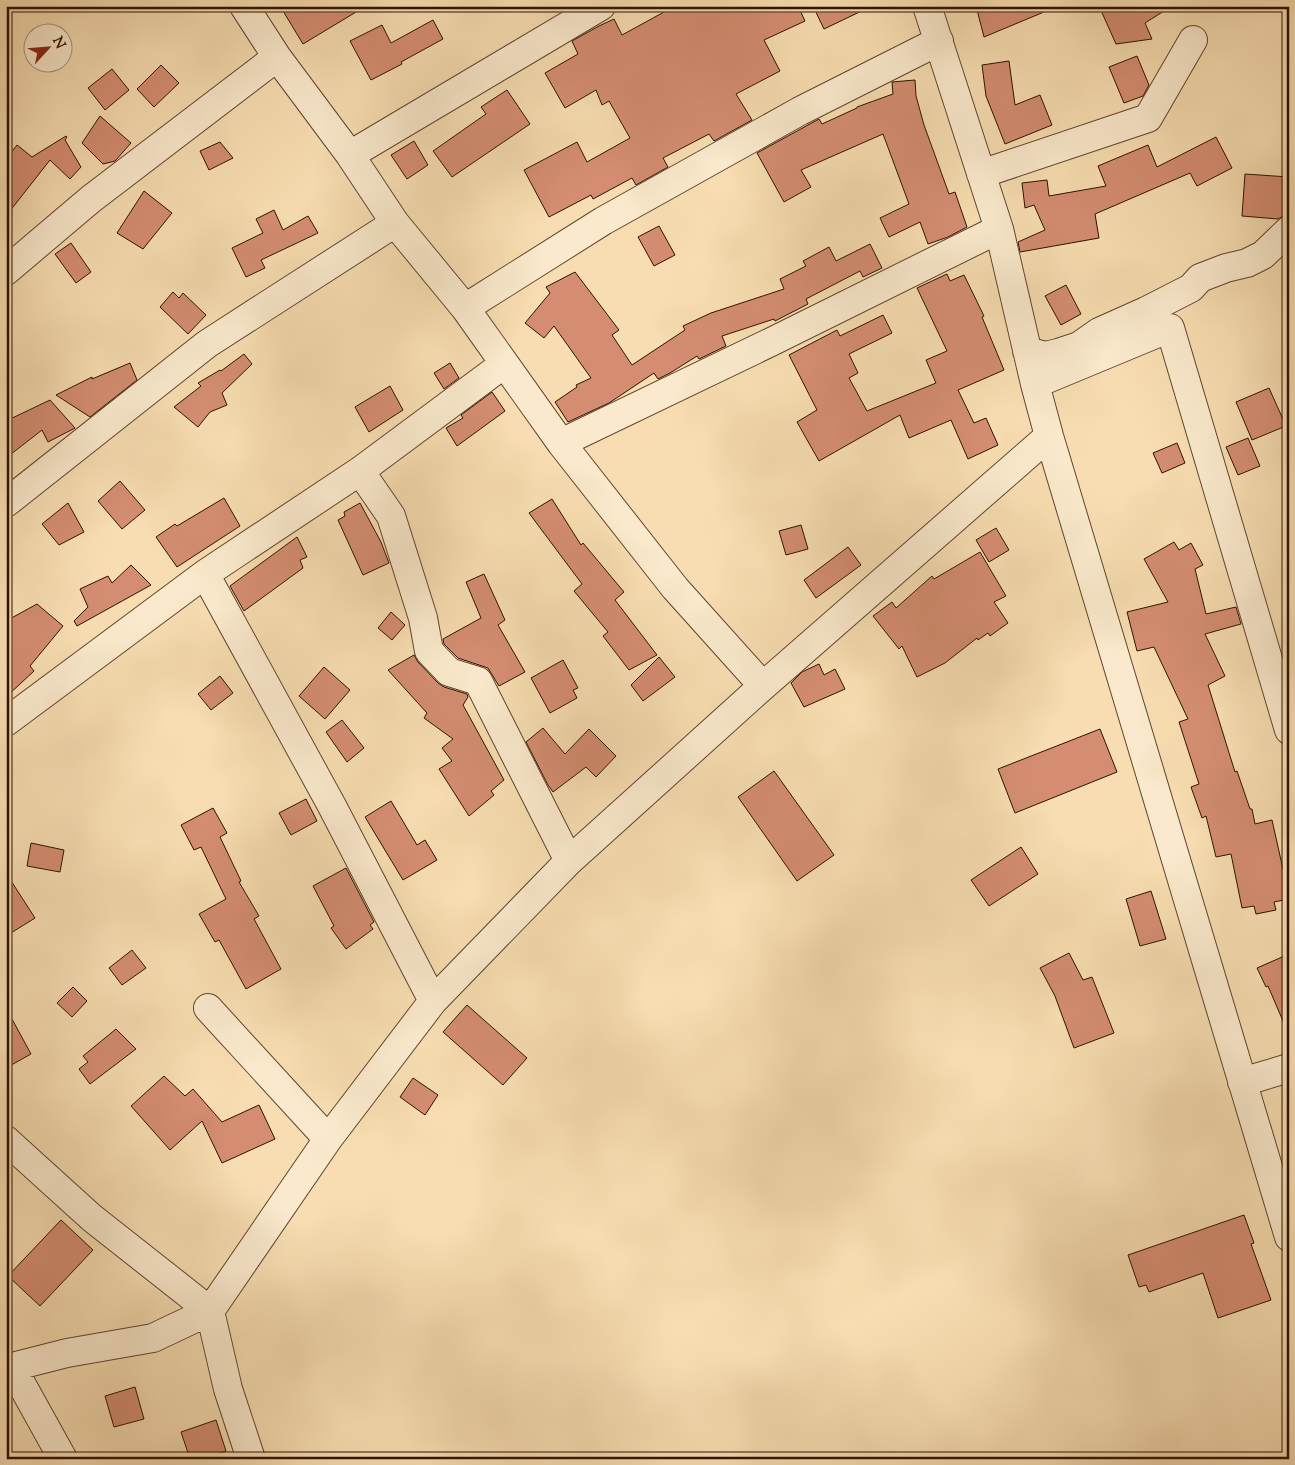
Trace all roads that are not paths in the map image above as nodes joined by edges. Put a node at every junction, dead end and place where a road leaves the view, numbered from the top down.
1 (244, 6) edge
2 (601, 6) edge
3 (927, 6) edge
4 (939, 40) junction
5 (1193, 40) dead end
6 (276, 57) junction
7 (350, 155) junction
8 (981, 174) junction
9 (395, 223) junction
10 (999, 229) junction
11 (1289, 230) edge
12 (6, 271) edge
13 (1161, 303) junction
14 (465, 308) junction
15 (1170, 328) junction
16 (1027, 351) junction
17 (1058, 353) junction
18 (504, 364) junction
19 (1035, 384) junction
20 (1049, 436) junction
21 (561, 443) junction
22 (360, 471) junction
23 (6, 503) edge
24 (205, 574) junction
25 (762, 686) junction
26 (6, 722) edge
27 (1289, 730) edge
28 (569, 861) junction
29 (433, 1001) junction
30 (208, 1008) dead end
31 (1289, 1068) edge
32 (1242, 1082) junction
33 (328, 1139) junction
34 (6, 1140) edge
35 (1289, 1237) edge
36 (210, 1311) junction
37 (9, 1368) edge
38 (63, 1459) edge
39 (251, 1459) edge

1 - 6 street
2 - 7 street
3 - 4 street
4 - 8 street
4 - 14 street
5 - 8 street
6 - 7 street
6 - 12 street
7 - 9 street
8 - 10 street
9 - 14 street
9 - 23 street
10 - 16 street
10 - 21 street
11 - 13 street
13 - 15 street
13 - 17 street
14 - 18 street
15 - 19 street
15 - 27 street
16 - 17 street
16 - 19 street
17 - 19 street
18 - 21 street
18 - 22 street
19 - 20 street
20 - 25 street
20 - 32 street
21 - 25 street
22 - 24 street
22 - 28 street
24 - 26 street
24 - 29 street
25 - 28 street
28 - 29 street
29 - 33 street
30 - 33 street
31 - 32 street
32 - 35 street
33 - 36 street
34 - 36 street
36 - 37 street
36 - 39 street
37 - 38 street

